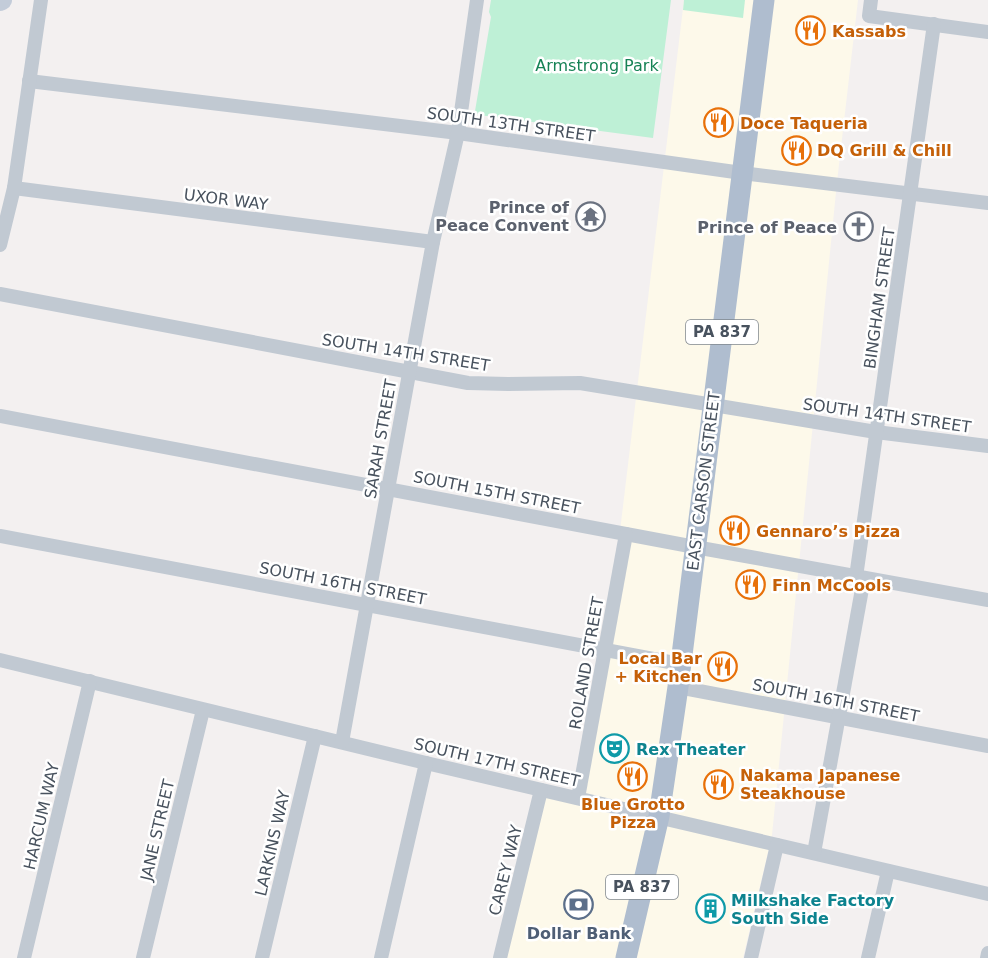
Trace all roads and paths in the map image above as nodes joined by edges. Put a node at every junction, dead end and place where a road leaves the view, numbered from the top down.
1 (41, 0) edge
2 (477, 0) edge
3 (764, 0) edge
4 (871, 0) edge
5 (934, 24) junction
6 (988, 32) edge
7 (29, 81) junction
8 (458, 133) junction
9 (742, 173) junction
10 (14, 188) junction
11 (910, 194) junction
12 (988, 203) edge
13 (433, 242) junction
14 (0, 245) edge
15 (0, 294) edge
16 (409, 372) junction
17 (713, 404) junction
18 (0, 416) edge
19 (876, 432) junction
20 (988, 446) edge
21 (388, 489) junction
22 (626, 534) junction
23 (0, 536) edge
24 (695, 547) junction
25 (860, 578) junction
26 (988, 600) edge
27 (367, 604) junction
28 (604, 651) junction
29 (0, 660) edge
30 (680, 664) junction
31 (90, 681) junction
32 (678, 687) junction
33 (203, 710) junction
34 (840, 717) junction
35 (315, 736) junction
36 (342, 742) junction
37 (988, 746) edge
38 (426, 763) junction
39 (542, 790) junction
40 (578, 798) junction
41 (659, 816) junction
42 (777, 845) junction
43 (814, 853) junction
44 (888, 871) junction
45 (988, 892) edge
46 (988, 953) edge
47 (24, 958) edge
48 (143, 958) edge
49 (262, 958) edge
50 (381, 958) edge
51 (500, 958) edge
52 (626, 958) edge
53 (751, 958) edge
54 (868, 958) edge
55 (987, 958) edge

1 - 7 street
2 - 8 street, SARAH STREET
3 - 9 main road, EAST CARSON STREET / PA 837
4 - 5 street
5 - 6 street
5 - 11 street, BINGHAM STREET
7 - 8 street, SOUTH 13TH STREET
7 - 10 street
8 - 9 street, SOUTH 13TH STREET
8 - 13 street, SARAH STREET
9 - 11 street, SOUTH 13TH STREET
9 - 17 main road, EAST CARSON STREET / PA 837
10 - 13 street, UXOR WAY
10 - 14 street
11 - 12 street, SOUTH 13TH STREET
11 - 19 street, BINGHAM STREET
13 - 16 street, SARAH STREET
15 - 16 street, SOUTH 14TH STREET
16 - 17 street, SOUTH 14TH STREET
16 - 21 street, SARAH STREET
17 - 19 street, SOUTH 14TH STREET
17 - 24 main road, EAST CARSON STREET / PA 837
18 - 21 street, SOUTH 15TH STREET
19 - 20 street, SOUTH 14TH STREET
19 - 25 street, BINGHAM STREET
21 - 22 street, SOUTH 15TH STREET
21 - 27 street, SARAH STREET
22 - 24 street, SOUTH 15TH STREET
22 - 28 street, ROLAND STREET
23 - 27 street, SOUTH 16TH STREET
24 - 25 street, SOUTH 15TH STREET
24 - 30 main road, EAST CARSON STREET / PA 837
25 - 26 street, SOUTH 15TH STREET
25 - 34 street, BINGHAM STREET
27 - 28 street, SOUTH 16TH STREET
27 - 36 street, SARAH STREET
28 - 30 street, SOUTH 16TH STREET
28 - 40 street, ROLAND STREET
29 - 31 street, SOUTH 17TH STREET
30 - 32 main road, EAST CARSON STREET / PA 837
31 - 33 street, SOUTH 17TH STREET
31 - 47 street, HARCUM WAY
32 - 34 street, SOUTH 16TH STREET
32 - 41 main road, EAST CARSON STREET / PA 837
33 - 35 street, SOUTH 17TH STREET
33 - 48 street, JANE STREET
34 - 37 street, SOUTH 16TH STREET
34 - 43 street, BINGHAM STREET
35 - 36 street, SOUTH 17TH STREET
35 - 49 street, LARKINS WAY
36 - 38 street, SOUTH 17TH STREET
38 - 39 street, SOUTH 17TH STREET
38 - 50 street
39 - 40 street, SOUTH 17TH STREET
39 - 51 street, CAREY WAY
40 - 41 street, SOUTH 17TH STREET
41 - 42 street, SOUTH 17TH STREET
41 - 52 main road, EAST CARSON STREET / PA 837
42 - 43 street, SOUTH 17TH STREET
42 - 53 street
43 - 44 street, SOUTH 17TH STREET
44 - 45 street, SOUTH 17TH STREET
44 - 54 street
46 - 55 street

